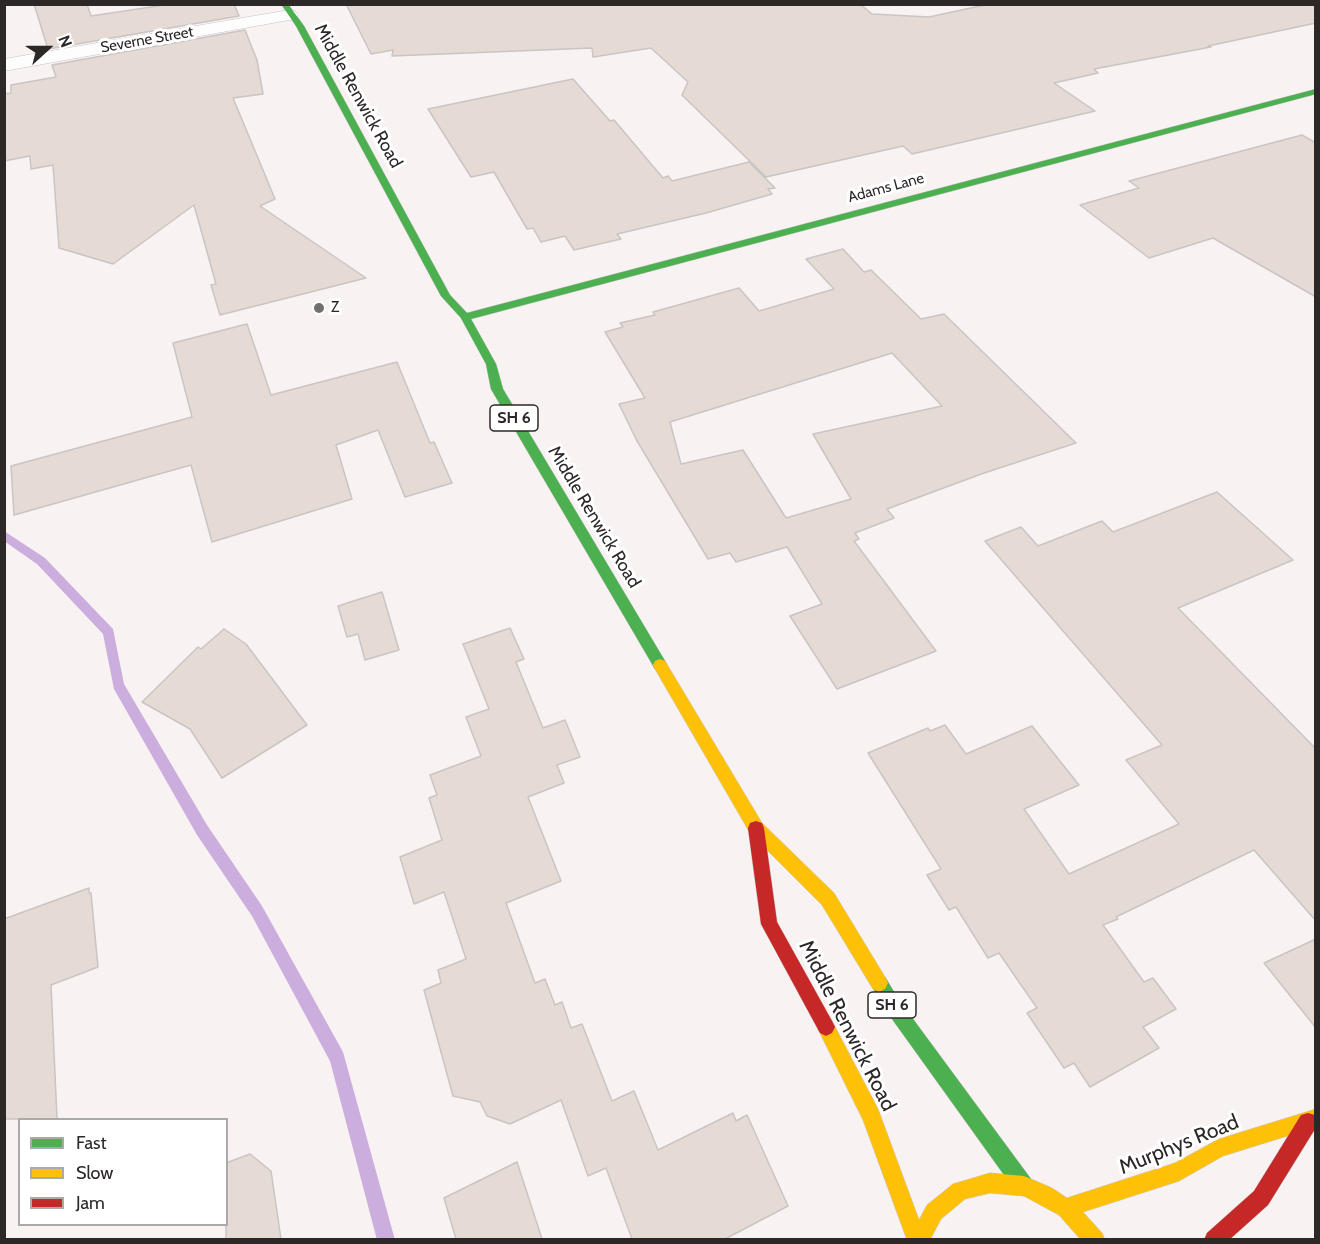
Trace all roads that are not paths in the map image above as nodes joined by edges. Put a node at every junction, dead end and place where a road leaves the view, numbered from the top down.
1 (286, 10) edge
2 (4, 65) edge
3 (1316, 91) edge
4 (465, 317) junction
5 (756, 828) junction
6 (1312, 1120) edge
7 (1024, 1186) junction
8 (1066, 1208) junction
9 (918, 1239) edge
10 (1095, 1239) edge
11 (1214, 1239) edge

1 - 2 street, Severne Street
1 - 4 main road, Middle Renwick Road / SH 6
3 - 4 main road, Adams Lane
4 - 5 main road, Middle Renwick Road / SH 6
5 - 7 main road, Middle Renwick Road / SH 6
5 - 9 main road, Middle Renwick Road / SH 6
6 - 8 main road, Murphys Road
6 - 11 main road, Murphys Road
7 - 8 main road, SH 6
7 - 9 main road, SH 6
8 - 10 main road, SH 6

